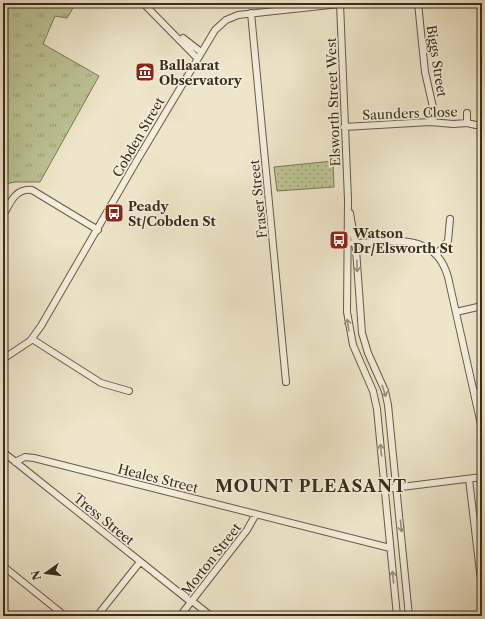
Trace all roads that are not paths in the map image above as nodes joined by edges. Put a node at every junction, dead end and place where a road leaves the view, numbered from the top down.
1 (144, 3) edge
2 (349, 3) edge
3 (418, 3) edge
4 (340, 4) edge
5 (251, 13) junction
6 (199, 55) junction
7 (467, 113) dead end
8 (433, 122) junction
9 (467, 123) junction
10 (476, 125) dead end
11 (344, 127) junction
12 (348, 200) junction
13 (3, 216) edge
14 (450, 219) dead end
15 (98, 230) junction
16 (346, 243) junction
17 (355, 243) junction
18 (436, 255) junction
19 (482, 306) edge
20 (456, 312) junction
21 (32, 339) junction
22 (3, 359) edge
23 (286, 382) dead end
24 (129, 391) dead end
25 (482, 391) edge
26 (474, 393) junction
27 (482, 429) edge
28 (3, 452) edge
29 (15, 462) junction
30 (482, 477) edge
31 (469, 479) junction
32 (397, 488) junction
33 (385, 489) junction
34 (256, 514) junction
35 (390, 548) junction
36 (140, 562) junction
37 (3, 566) edge
38 (482, 589) edge
39 (191, 601) junction
40 (65, 616) edge
41 (97, 616) edge
42 (180, 616) edge
43 (211, 616) edge
44 (397, 616) edge
45 (408, 616) edge

1 - 6 street
2 - 4 street, Cobden Street
3 - 8 street, Biggs Street
4 - 5 street, Cobden Street
4 - 11 street, Elsworth Street West
5 - 6 street, Cobden Street
5 - 23 street, Fraser Street
6 - 15 street, Cobden Street
7 - 9 street
8 - 9 street, Saunders Close
8 - 11 street, Saunders Close
9 - 10 street, Saunders Close
11 - 12 street, Elsworth Street West
12 - 16 street, Elsworth Street West
12 - 17 street, Elsworth Street West
13 - 15 street
14 - 18 street
15 - 21 street, Cobden Street
16 - 17 street
33 -> 16 street, Elsworth Street West
17 - 18 street
17 -> 32 street, Elsworth Street West
18 - 20 street
19 - 20 street
20 - 26 street
21 - 22 street, Cobden Street
21 - 24 street
25 - 26 street
26 - 27 street
28 - 29 street, Tress Street
29 - 34 street, Heales Street
29 - 36 street, Tress Street
30 - 31 street
31 - 32 street
31 - 38 street
32 - 33 street
32 -> 45 street, Elsworth Street West
33 - 35 street, Elsworth Street West
34 - 35 street, Heales Street
34 - 39 street, Morton Street
44 -> 35 street, Elsworth Street West
36 - 39 street, Tress Street
36 - 41 street
37 - 40 street
39 - 42 street, Morton Street
39 - 43 street, Tress Street

